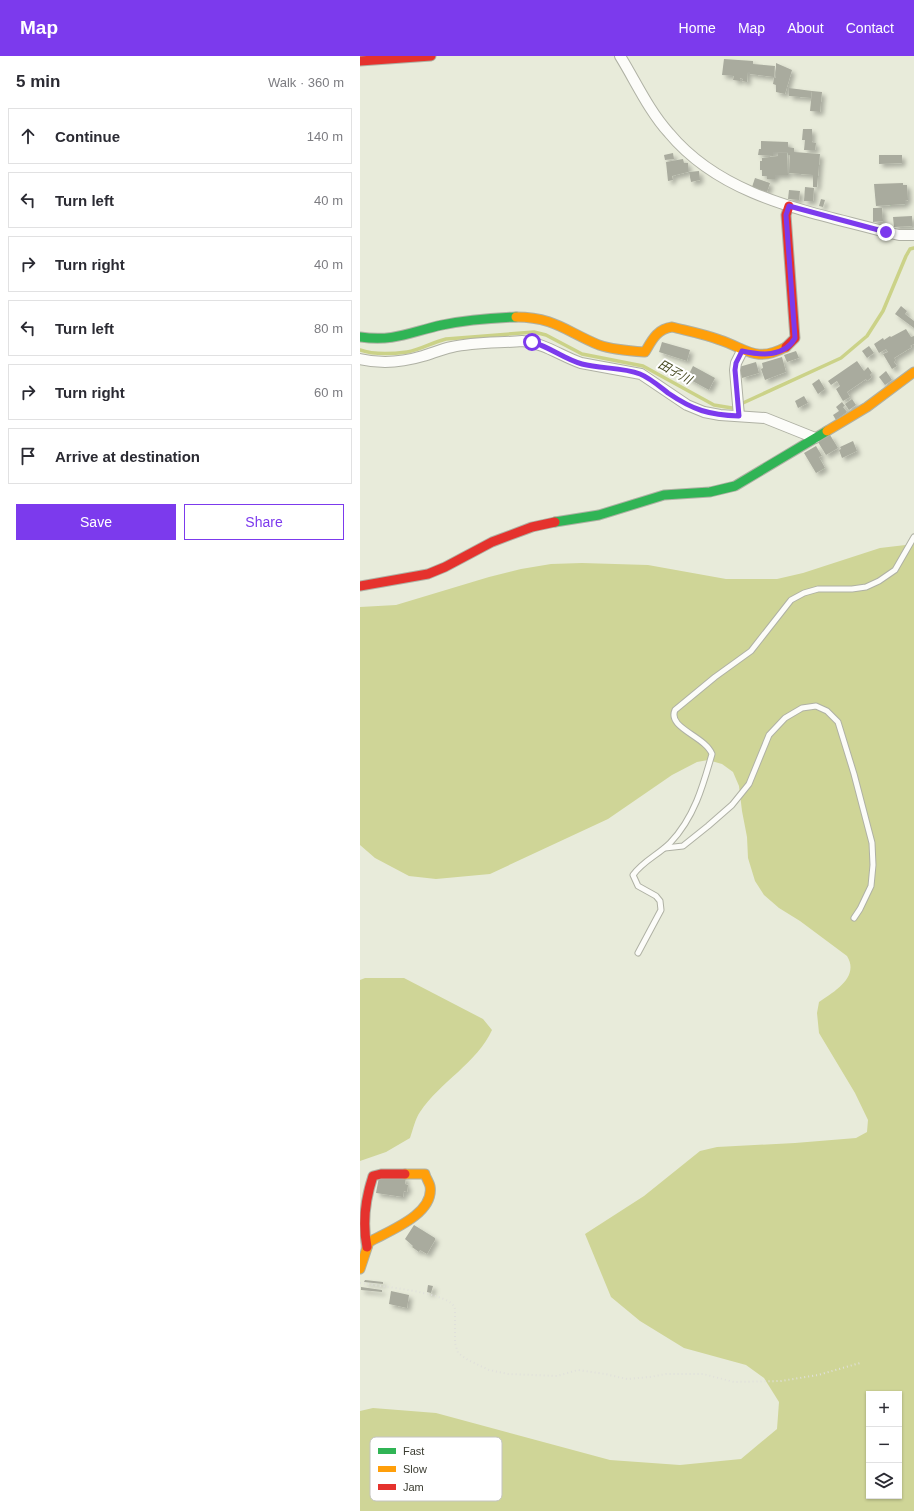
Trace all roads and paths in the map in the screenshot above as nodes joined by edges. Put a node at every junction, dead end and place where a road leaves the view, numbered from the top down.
1 (431, 56) edge
2 (620, 56) edge
3 (360, 61) edge
4 (789, 206) junction
5 (914, 235) edge
6 (360, 337) edge
7 (742, 351) junction
8 (360, 359) edge
9 (914, 372) edge
10 (739, 414) junction
11 (814, 438) junction
12 (914, 537) edge
13 (360, 586) edge
14 (665, 848) junction
15 (854, 918) dead end
16 (638, 953) dead end
17 (363, 1244) edge
18 (360, 1269) edge
19 (360, 1283) edge
20 (860, 1363) dead end

1 - 3 street
2 - 4 street
4 - 5 street
4 - 7 street
6 - 7 street
7 - 10 street
8 - 10 street
9 - 11 street
10 - 11 street
11 - 13 street
12 - 14 lane
14 - 15 lane
14 - 16 lane
17 - 17 street
17 - 18 street
19 - 20 path

